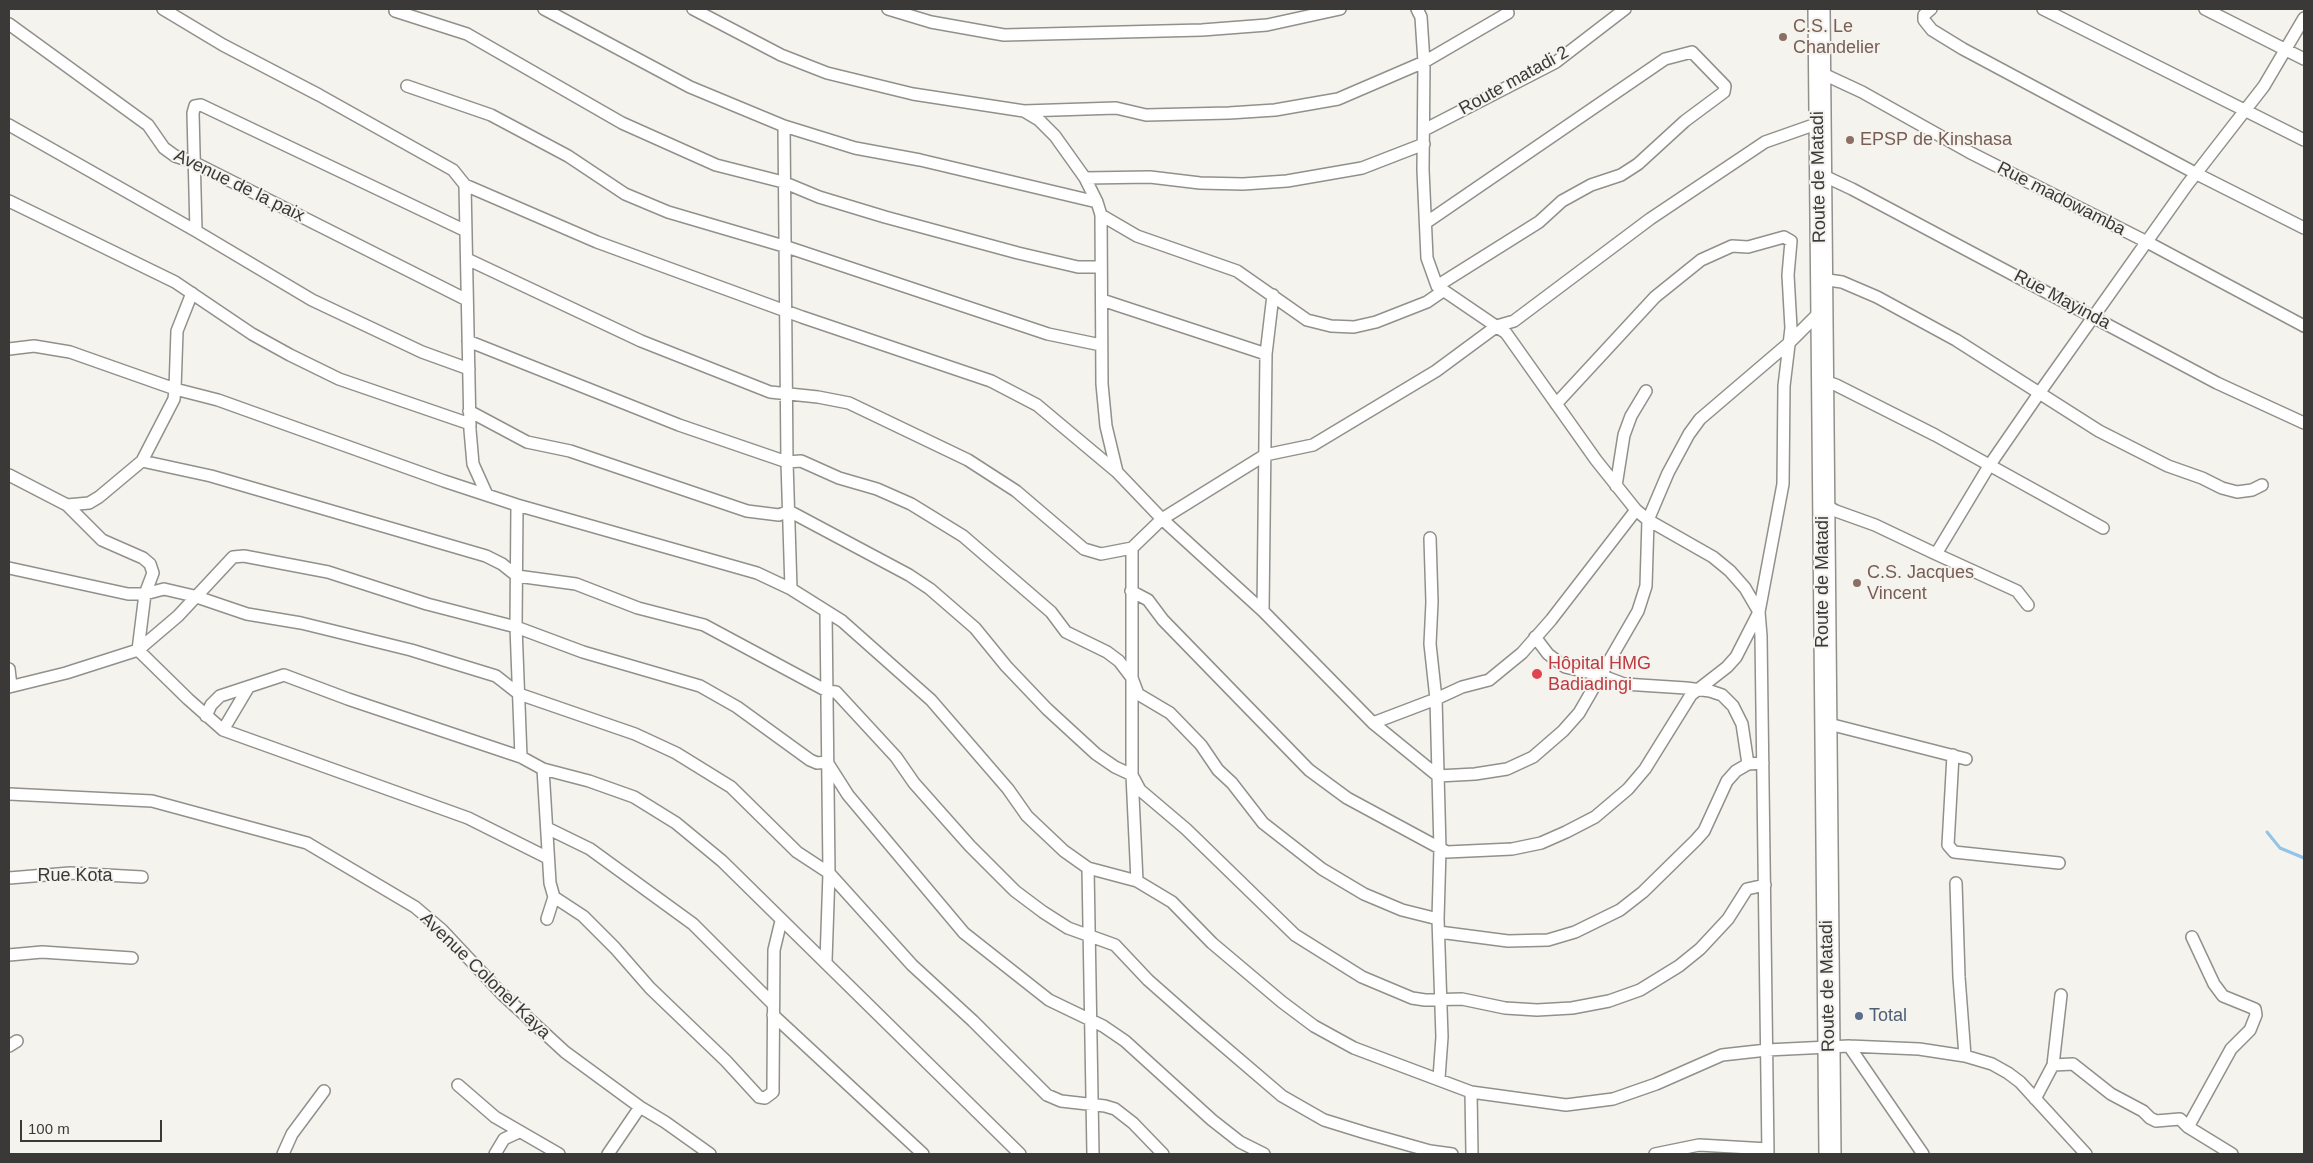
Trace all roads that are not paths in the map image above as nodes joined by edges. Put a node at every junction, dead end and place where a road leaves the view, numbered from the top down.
1 (163, 9) edge
2 (544, 9) edge
3 (694, 9) edge
4 (888, 9) edge
5 (1340, 9) edge
6 (1416, 9) edge
7 (1625, 9) edge
8 (1819, 9) edge
9 (1931, 9) edge
10 (2043, 9) edge
11 (2205, 9) edge
12 (395, 12) dead end
13 (1508, 12) dead end
14 (183, 14) edge
15 (2304, 18) edge
16 (9, 24) edge
17 (2285, 50) junction
18 (2304, 60) edge
19 (1424, 62) junction
20 (1819, 72) junction
21 (407, 86) dead end
22 (2244, 110) junction
23 (1024, 111) junction
24 (1819, 123) junction
25 (9, 125) edge
26 (784, 126) junction
27 (1424, 130) junction
28 (2304, 140) edge
29 (1424, 144) junction
30 (193, 162) junction
31 (1820, 174) junction
32 (2196, 174) junction
33 (1085, 178) junction
34 (783, 182) junction
35 (466, 185) junction
36 (9, 201) edge
37 (1097, 202) junction
38 (1101, 215) junction
39 (1427, 222) junction
40 (2304, 228) edge
41 (196, 231) junction
42 (466, 231) junction
43 (2147, 242) junction
44 (787, 247) junction
45 (467, 259) junction
46 (1101, 267) junction
47 (1821, 278) junction
48 (1440, 289) junction
49 (192, 293) junction
50 (1273, 295) junction
51 (467, 300) junction
52 (1102, 300) junction
53 (786, 310) junction
54 (1821, 311) junction
55 (2093, 316) junction
56 (1498, 326) junction
57 (2304, 326) edge
58 (468, 340) junction
59 (1789, 344) junction
60 (1101, 345) junction
61 (9, 349) edge
62 (1266, 354) junction
63 (469, 369) junction
64 (1822, 380) junction
65 (176, 389) junction
66 (1646, 391) dead end
67 (2040, 392) junction
68 (786, 394) junction
69 (1556, 404) junction
70 (469, 411) junction
71 (2304, 423) edge
72 (470, 424) junction
73 (1265, 455) junction
74 (142, 461) junction
75 (787, 462) junction
76 (1989, 466) junction
77 (1117, 472) junction
78 (9, 475) edge
79 (2262, 485) dead end
80 (1616, 486) junction
81 (487, 495) junction
82 (1823, 504) junction
83 (67, 505) junction
84 (518, 505) junction
85 (1636, 510) junction
86 (789, 512) junction
87 (1162, 519) junction
88 (1648, 520) junction
89 (2103, 528) dead end
90 (1430, 538) dead end
91 (1132, 548) junction
92 (1936, 554) junction
93 (9, 568) edge
94 (517, 576) junction
95 (791, 589) junction
96 (1131, 592) junction
97 (145, 594) junction
98 (194, 596) junction
99 (2028, 605) dead end
100 (1263, 611) junction
101 (1759, 612) junction
102 (826, 613) junction
103 (516, 627) junction
104 (1535, 638) junction
105 (138, 650) junction
106 (9, 669) edge
107 (1600, 675) junction
108 (1132, 678) junction
109 (10, 686) edge
110 (248, 688) junction
111 (1697, 689) junction
112 (827, 691) junction
113 (518, 694) junction
114 (1436, 700) junction
115 (206, 716) junction
116 (1373, 723) junction
117 (1825, 723) junction
118 (223, 730) junction
119 (1953, 755) junction
120 (521, 757) junction
121 (1966, 759) dead end
122 (827, 762) junction
123 (1763, 763) junction
124 (1748, 764) junction
125 (543, 769) junction
126 (1132, 775) junction
127 (1438, 776) junction
128 (9, 794) edge
129 (547, 828) junction
130 (1440, 849) junction
131 (548, 858) junction
132 (2059, 863) dead end
133 (1088, 868) junction
134 (829, 873) junction
135 (142, 877) dead end
136 (9, 878) edge
137 (1138, 881) junction
138 (1956, 883) dead end
139 (1765, 885) junction
140 (554, 897) junction
141 (547, 919) dead end
142 (1438, 919) junction
143 (781, 921) junction
144 (1439, 932) junction
145 (1089, 935) junction
146 (2192, 937) dead end
147 (9, 955) edge
148 (132, 958) dead end
149 (826, 961) junction
150 (2061, 995) dead end
151 (1440, 1000) junction
152 (773, 1009) junction
153 (1091, 1021) junction
154 (1840, 1047) junction
155 (1767, 1050) junction
156 (1965, 1056) junction
157 (2053, 1065) junction
158 (1439, 1078) junction
159 (458, 1085) dead end
160 (324, 1091) dead end
161 (1471, 1092) junction
162 (2035, 1099) junction
163 (1092, 1104) junction
164 (640, 1107) junction
165 (2188, 1127) junction
166 (519, 1132) junction
167 (1768, 1152) edge
168 (283, 1154) edge
169 (495, 1154) edge
170 (559, 1154) edge
171 (608, 1154) edge
172 (710, 1154) edge
173 (923, 1154) edge
174 (1020, 1154) edge
175 (1093, 1154) edge
176 (1163, 1154) edge
177 (1264, 1154) edge
178 (1452, 1154) edge
179 (1472, 1154) edge
180 (1655, 1154) edge
181 (1830, 1154) edge
182 (1923, 1154) edge
183 (2086, 1154) edge
184 (2232, 1154) edge

1 - 14 street
2 - 26 street
3 - 23 street
4 - 5 street
6 - 19 street
7 - 27 street, Route matadi 2
8 - 20 highway, Route de Matadi
9 - 32 street
10 - 22 street
11 - 17 street
12 - 34 street
13 - 19 street
14 - 35 street
15 - 17 street
16 - 30 street, Avenue de la paix
17 - 18 street
17 - 22 street
19 - 23 street
19 - 27 street
20 - 24 highway, Route de Matadi
20 - 43 street, Rue madowamba
21 - 44 street
22 - 28 street
22 - 32 street
23 - 33 street
24 - 31 highway, Route de Matadi
24 - 56 street
25 - 41 street
26 - 34 street
26 - 37 street
27 - 29 street
29 - 33 street
29 - 39 street
30 - 41 street
30 - 42 street
30 - 51 street, Avenue de la paix
31 - 47 highway, Route de Matadi
31 - 55 street, Rue Mayinda
32 - 40 street
32 - 43 street
33 - 37 street
34 - 44 street
34 - 46 street
35 - 42 street
35 - 53 street
36 - 49 street
37 - 38 street
38 - 46 street
38 - 50 street
39 - 48 street
39 - 48 street
41 - 63 street
42 - 45 street
43 - 55 street
43 - 57 street, Rue madowamba
44 - 53 street
44 - 60 street
45 - 51 street
45 - 68 street
46 - 52 street
47 - 54 highway, Route de Matadi
47 - 67 street
48 - 50 street
48 - 56 street
49 - 65 street
49 - 72 street
50 - 62 street
51 - 58 street
52 - 60 street
52 - 62 street
53 - 68 street
53 - 77 street
54 - 59 street
54 - 64 highway, Route de Matadi
55 - 67 street
55 - 71 street, Rue Mayinda
56 - 69 street
56 - 73 street
58 - 63 street
58 - 75 street
59 - 69 street
59 - 88 street
59 - 101 street
60 - 77 street
61 - 65 street
62 - 73 street
63 - 70 street
64 - 76 street
64 - 82 highway, Route de Matadi
65 - 74 street
65 - 81 street
66 - 80 street
67 - 76 street
67 - 79 street
68 - 75 street
68 - 91 street
69 - 80 street
70 - 72 street
70 - 86 street
72 - 81 street
73 - 87 street
73 - 100 street
74 - 83 street
74 - 94 street
75 - 86 street
75 - 108 street
76 - 89 street
76 - 92 street
77 - 87 street
78 - 83 street
80 - 85 street
81 - 84 street
82 - 92 street
82 - 117 highway, Route de Matadi
83 - 97 street
84 - 94 street
84 - 95 street
85 - 88 street
85 - 104 street
86 - 95 street
86 - 126 street
87 - 91 street
87 - 100 street
88 - 101 street
88 - 107 street
90 - 114 street
91 - 96 street
92 - 99 street
93 - 97 street
94 - 103 street
94 - 112 street
95 - 102 street
96 - 108 street
96 - 130 street
97 - 98 street
97 - 105 street
98 - 103 street
98 - 105 street
98 - 113 street
100 - 116 street
101 - 111 street
101 - 123 street
102 - 112 street
102 - 133 street
103 - 113 street
103 - 122 street
104 - 107 street
104 - 114 street
105 - 109 street
105 - 115 street
106 - 109 street
107 - 111 street
107 - 127 street
108 - 126 street
108 - 142 street
110 - 115 street
110 - 118 street
110 - 120 street
111 - 124 street
111 - 130 street
112 - 122 street
112 - 145 street
113 - 120 street
113 - 134 street
114 - 116 street
114 - 127 street
115 - 118 street
116 - 127 street
117 - 119 street
117 - 154 highway, Route de Matadi
118 - 131 street
119 - 121 street
119 - 132 street
120 - 125 street
122 - 134 street
122 - 153 street
123 - 124 street
123 - 139 street
124 - 144 street
125 - 129 street
125 - 143 street
126 - 137 street
126 - 151 street
127 - 130 street
128 - 164 street, Avenue Colonel Kaya
129 - 131 street
129 - 152 street
130 - 142 street
131 - 140 street
133 - 137 street
133 - 145 street
134 - 149 street
134 - 163 street
135 - 136 street, Rue Kota
137 - 158 street
138 - 156 street
139 - 151 street
139 - 155 street
140 - 141 street
140 - 152 street
142 - 144 street
143 - 149 street
143 - 152 street
144 - 151 street
145 - 153 street
145 - 178 street
146 - 165 street
147 - 148 street
149 - 174 street
150 - 157 street
151 - 158 street
152 - 173 street
153 - 163 street
153 - 177 street
154 - 155 street
154 - 156 street
154 - 181 highway, Route de Matadi
154 - 182 street
155 - 161 street
155 - 167 street
156 - 162 street
157 - 162 street
157 - 165 street
158 - 161 street
159 - 166 street
160 - 168 street
161 - 179 street
162 - 183 street
163 - 175 street
163 - 176 street
164 - 171 street
164 - 172 street, Avenue Colonel Kaya
165 - 184 street
166 - 169 street
166 - 170 street
167 - 180 street

